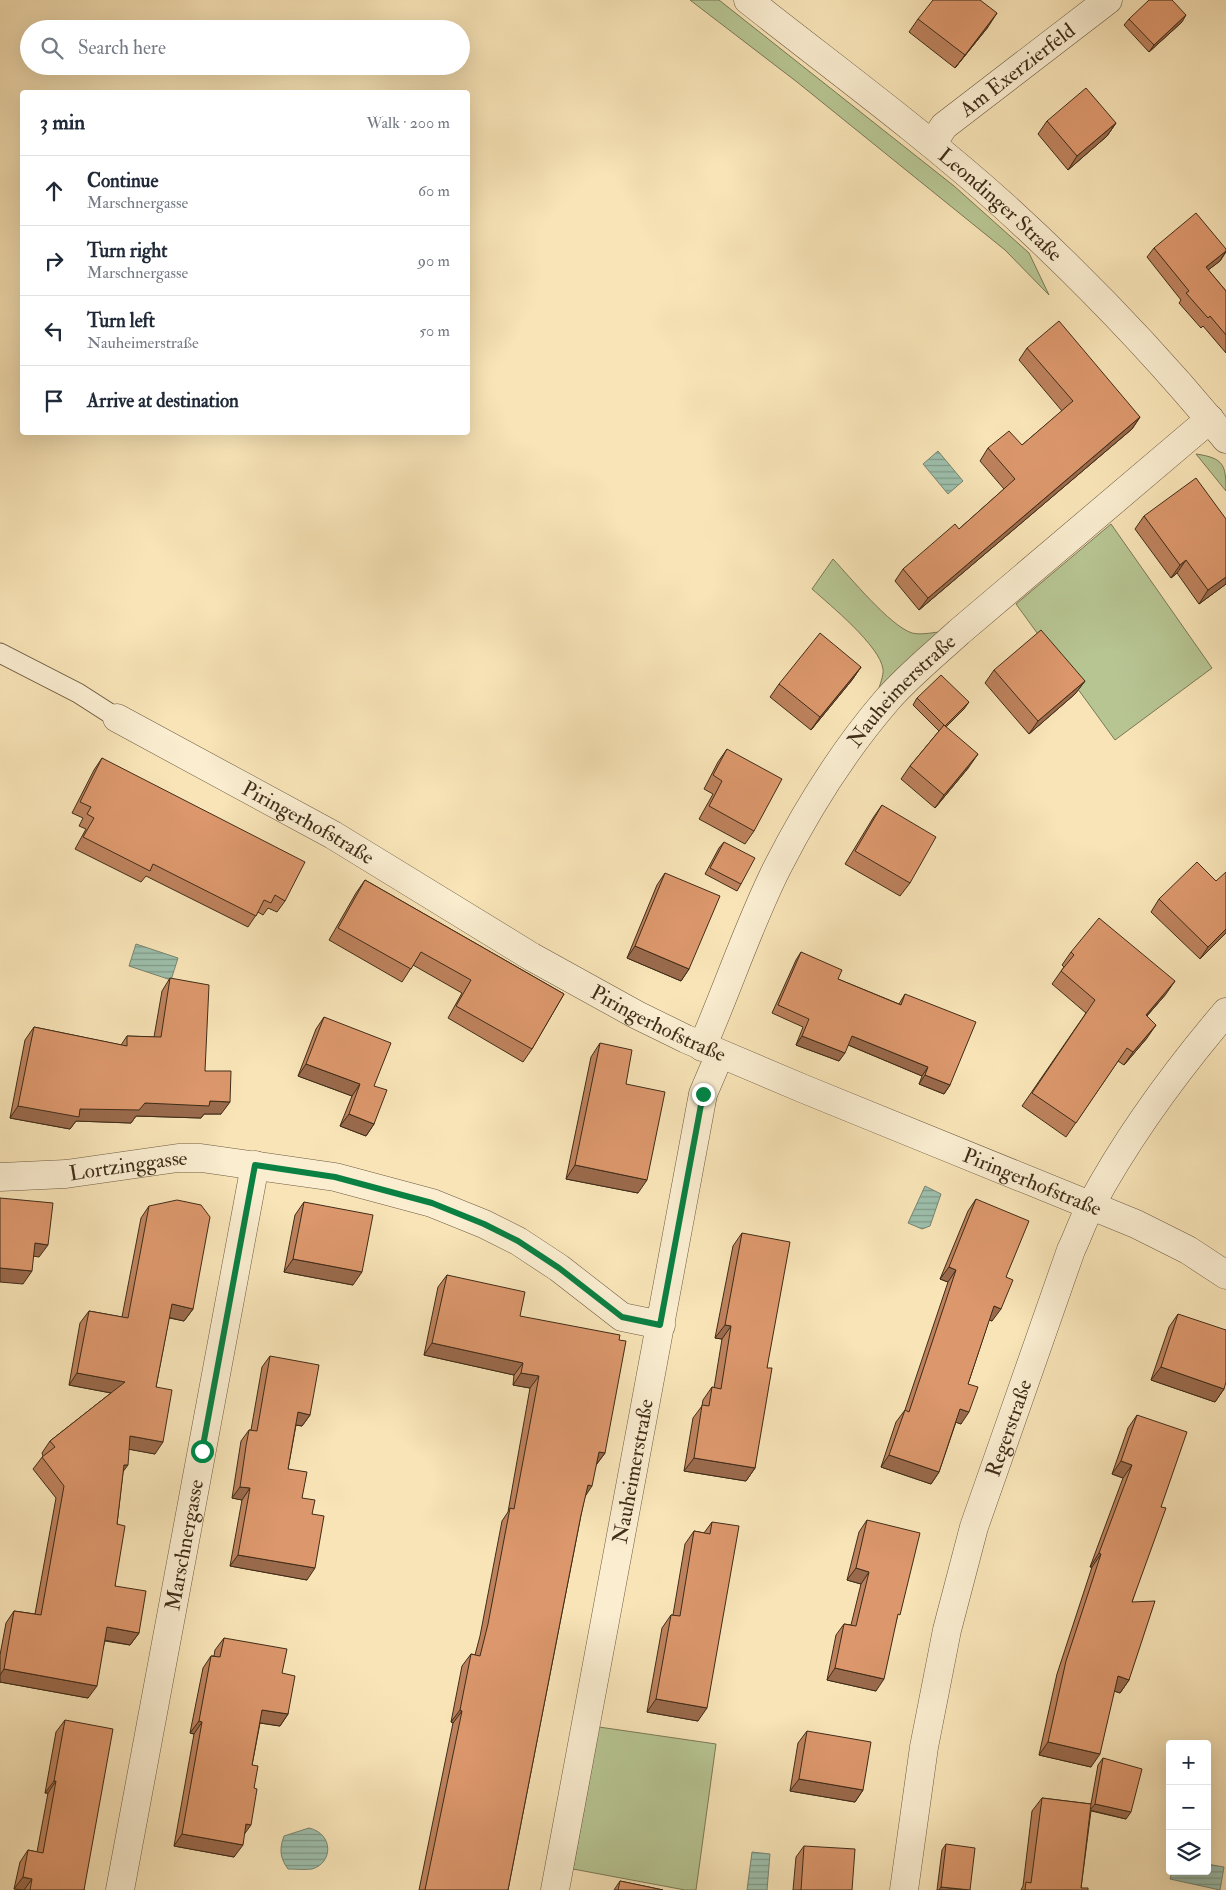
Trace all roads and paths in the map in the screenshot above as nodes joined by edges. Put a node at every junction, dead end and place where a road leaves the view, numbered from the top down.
1 (748, 0) edge
2 (1108, 0) edge
3 (932, 144) junction
4 (1218, 429) edge
5 (0, 653) edge
6 (117, 718) joint
7 (1226, 1012) edge
8 (711, 1050) junction
9 (255, 1165) junction
10 (0, 1177) edge
11 (1090, 1207) junction
12 (1226, 1275) edge
13 (660, 1325) junction
14 (120, 1890) edge
15 (555, 1890) edge
16 (904, 1890) edge

1 - 3 street, Leondinger Straße
2 - 3 street, Am Exerzierfeld
3 - 4 street, Leondinger Straße
4 - 8 street, Nauheimerstraße
5 - 6 lane
6 - 8 street, Piringerhofstraße
7 - 11 street, Regerstraße
8 - 11 street, Piringerhofstraße
8 - 13 street, Nauheimerstraße
9 - 10 street, Lortzinggasse
9 - 13 street
9 - 14 street, Marschnergasse
11 - 12 street, Piringerhofstraße
11 - 16 street, Regerstraße
13 - 15 street, Nauheimerstraße

